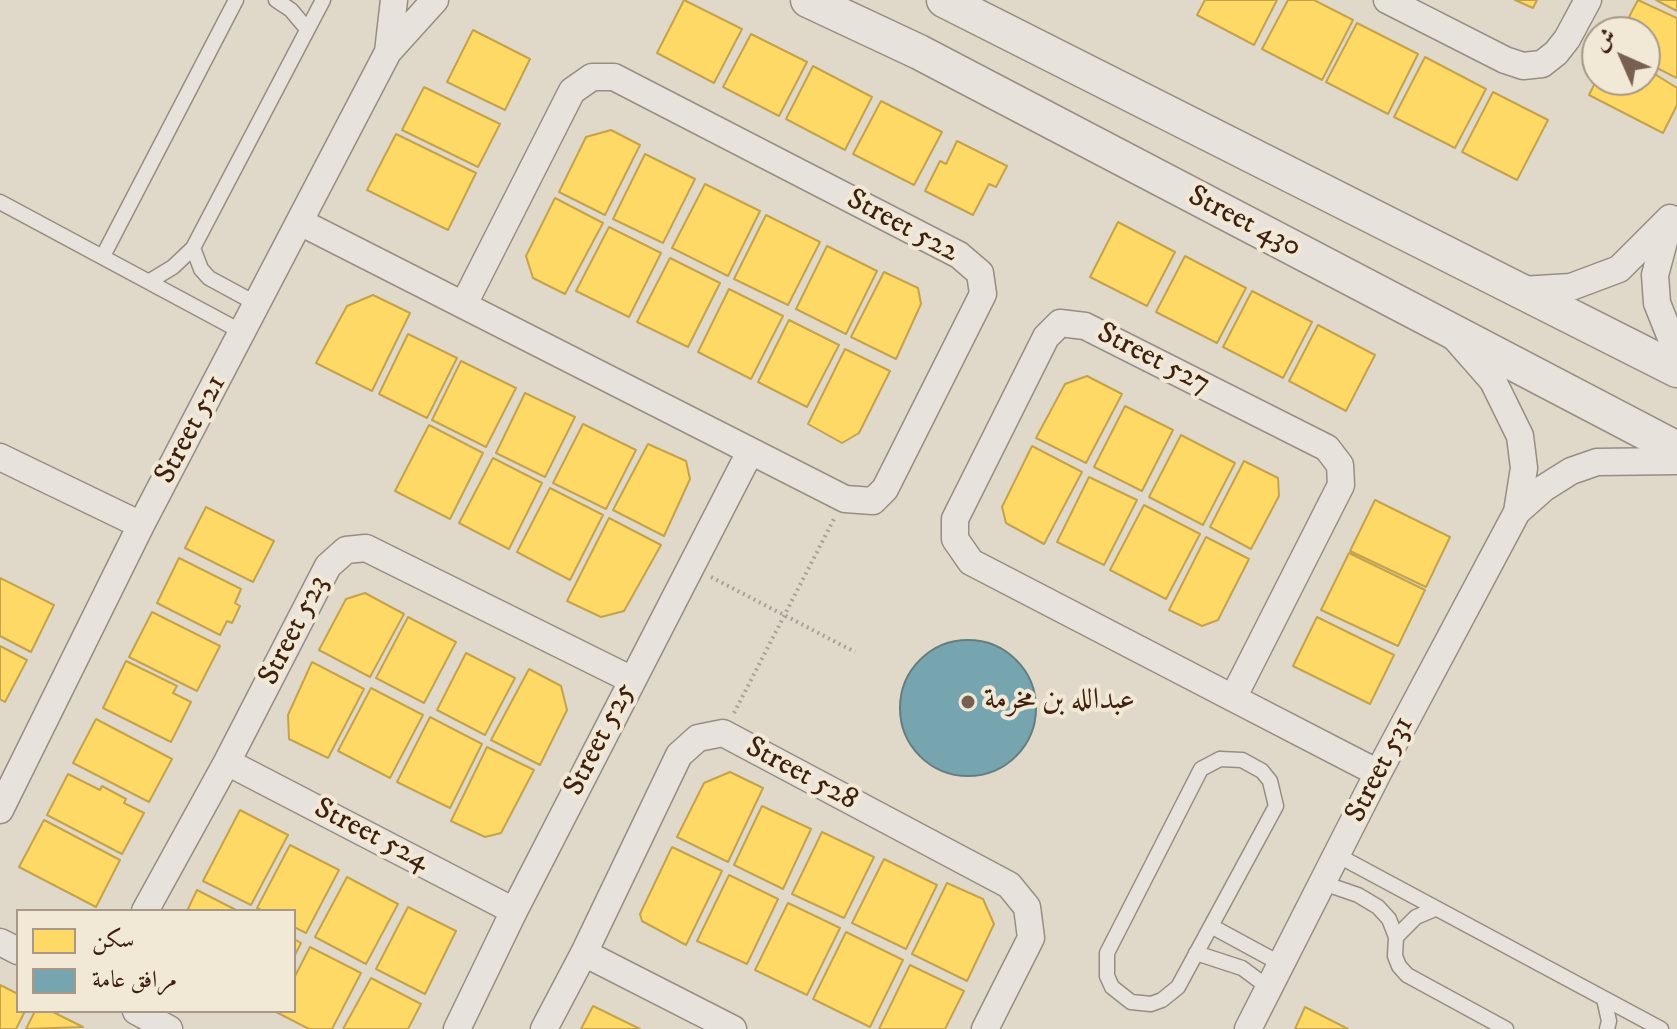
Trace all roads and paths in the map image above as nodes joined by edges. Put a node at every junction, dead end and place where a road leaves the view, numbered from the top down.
1 (236, 0) edge
2 (276, 0) edge
3 (323, 0) edge
4 (394, 0) edge
5 (435, 0) edge
6 (808, 0) edge
7 (944, 0) edge
8 (1387, 0) edge
9 (1588, 0) edge
10 (307, 29) junction
11 (388, 52) junction
12 (0, 202) edge
13 (1674, 212) edge
14 (300, 222) junction
15 (193, 248) junction
16 (103, 256) junction
17 (150, 281) junction
18 (1521, 290) junction
19 (257, 304) junction
20 (464, 304) junction
21 (242, 332) junction
22 (1450, 332) junction
23 (1677, 345) edge
24 (1677, 370) edge
25 (1677, 449) edge
26 (750, 452) junction
27 (0, 457) edge
28 (1677, 461) edge
29 (845, 499) junction
30 (1517, 512) junction
31 (141, 525) junction
32 (690, 566) junction
33 (784, 615) junction
34 (855, 652) dead end
35 (632, 680) junction
36 (1233, 698) junction
37 (723, 733) junction
38 (227, 762) junction
39 (1378, 773) junction
40 (0, 810) edge
41 (1337, 855) junction
42 (1323, 883) junction
43 (146, 909) edge
44 (1435, 909) junction
45 (514, 911) junction
46 (1211, 926) junction
47 (1396, 937) junction
48 (584, 953) junction
49 (1196, 953) junction
50 (1281, 964) junction
51 (1269, 988) junction
52 (1604, 999) junction
53 (140, 1013) edge
54 (169, 1029) edge
55 (457, 1029) edge
56 (544, 1029) edge
57 (733, 1029) edge
58 (985, 1029) edge
59 (1248, 1029) edge
60 (1506, 1029) edge
61 (1607, 1029) edge
62 (1660, 1029) edge

1 - 16 lane
2 - 10 lane
3 - 10 lane
4 - 11 street, Street 521
5 - 11 street, Street 521
6 - 22 street, Street 430
7 - 18 street
8 - 9 street
10 - 15 lane
11 - 14 street, Street 521
12 - 16 lane
13 - 18 street
13 - 23 street
14 - 19 street, Street 521
14 - 20 street
15 - 17 lane
15 - 19 lane
16 - 17 lane
17 - 21 lane
18 - 24 street
19 - 21 street, Street 521
20 - 26 street
20 - 29 street, Street 522
21 - 31 street, Street 521
22 - 25 street, Street 430
22 - 30 street, Street 531
26 - 29 street
26 - 32 street, Street 525
27 - 31 street
28 - 30 street, Street 531
29 - 33 path
30 - 39 street, Street 531
31 - 40 street, Street 521
32 - 33 path
32 - 35 street, Street 525
33 - 34 path
33 - 37 path
35 - 38 street, Street 523
35 - 45 street, Street 525
36 - 36 street, Street 527
36 - 39 street, Street 527
37 - 48 street, Street 528
37 - 58 street, Street 528
38 - 43 street, Street 523
38 - 45 street, Street 524
39 - 41 street, Street 531
41 - 42 street, Street 531
41 - 44 lane
42 - 47 lane
42 - 50 street, Street 531
44 - 47 lane
44 - 52 lane
45 - 55 street, Street 525
46 - 49 lane
46 - 49 lane
46 - 50 lane
47 - 60 lane
48 - 56 street, Street 528
48 - 57 street
49 - 51 lane
50 - 51 street, Street 531
51 - 59 street, Street 531
52 - 61 lane
52 - 62 lane
53 - 54 street

